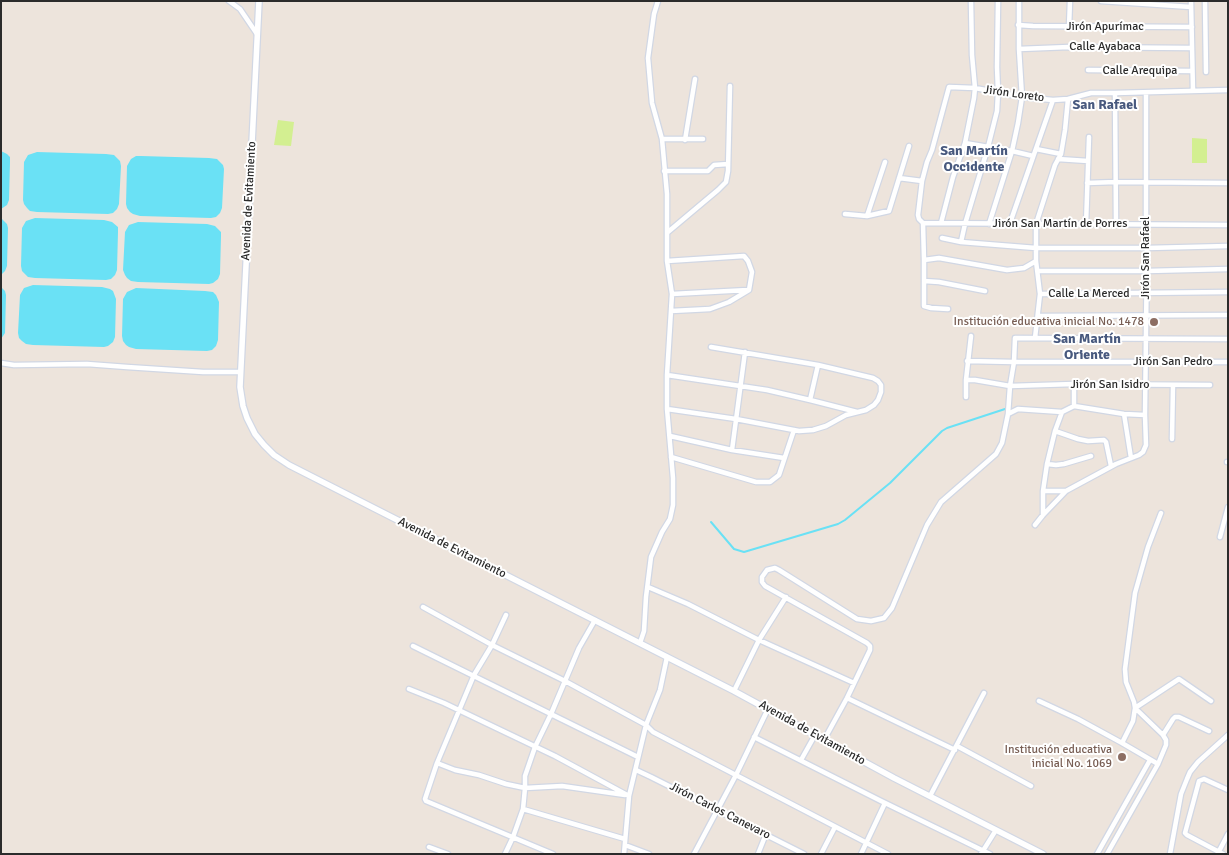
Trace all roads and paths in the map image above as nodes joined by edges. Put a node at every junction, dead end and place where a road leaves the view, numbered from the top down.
1 (229, 1) edge
2 (259, 1) edge
3 (658, 1) edge
4 (970, 1) edge
5 (998, 1) edge
6 (1019, 1) edge
7 (1070, 1) edge
8 (1101, 1) edge
9 (1205, 1) edge
10 (1191, 4) edge
11 (1018, 25) junction
12 (1069, 27) junction
13 (1192, 27) junction
14 (257, 34) junction
15 (1192, 48) junction
16 (1019, 49) junction
17 (1088, 70) dead end
18 (1192, 71) junction
19 (1206, 72) dead end
20 (695, 79) dead end
21 (730, 86) dead end
22 (975, 88) junction
23 (1228, 90) edge
24 (1192, 91) junction
25 (998, 92) junction
26 (1115, 93) junction
27 (1146, 93) junction
28 (1022, 97) junction
29 (1068, 99) junction
30 (1052, 100) junction
31 (1089, 137) dead end
32 (662, 139) junction
33 (703, 139) dead end
34 (684, 140) junction
35 (965, 143) junction
36 (909, 146) dead end
37 (988, 147) junction
38 (1036, 149) junction
39 (1012, 150) junction
40 (1033, 156) junction
41 (1059, 156) junction
42 (1088, 161) junction
43 (885, 162) dead end
44 (728, 164) junction
45 (664, 171) junction
46 (900, 178) junction
47 (922, 181) junction
48 (1116, 182) junction
49 (1146, 182) junction
50 (1087, 183) junction
51 (1228, 183) edge
52 (845, 214) dead end
53 (867, 216) junction
54 (923, 223) junction
55 (941, 223) junction
56 (1010, 223) junction
57 (965, 224) junction
58 (989, 224) junction
59 (1036, 224) junction
60 (1146, 224) junction
61 (1086, 225) junction
62 (1116, 225) junction
63 (1228, 225) edge
64 (668, 232) junction
65 (942, 238) dead end
66 (961, 242) junction
67 (1228, 246) edge
68 (1036, 248) junction
69 (1147, 248) junction
70 (924, 260) junction
71 (667, 261) junction
72 (1036, 261) junction
73 (1228, 269) edge
74 (1038, 271) junction
75 (1147, 271) junction
76 (924, 281) junction
77 (749, 290) junction
78 (986, 291) dead end
79 (1228, 292) edge
80 (1147, 293) junction
81 (672, 294) junction
82 (1040, 294) junction
83 (948, 309) dead end
84 (671, 311) junction
85 (1147, 315) junction
86 (1228, 315) edge
87 (1038, 316) junction
88 (971, 336) dead end
89 (1035, 338) junction
90 (1146, 339) junction
91 (1228, 339) edge
92 (711, 347) dead end
93 (745, 352) junction
94 (967, 361) junction
95 (1014, 362) junction
96 (1146, 362) junction
97 (1228, 362) edge
98 (1, 363) edge
99 (818, 365) junction
100 (240, 372) junction
101 (667, 375) junction
102 (966, 380) junction
103 (1074, 384) junction
104 (1146, 385) junction
105 (1173, 385) junction
106 (1210, 385) dead end
107 (741, 386) junction
108 (1010, 386) junction
109 (966, 396) dead end
110 (810, 400) junction
111 (1074, 406) junction
112 (667, 409) junction
113 (1062, 412) junction
114 (857, 413) junction
115 (1008, 414) junction
116 (1124, 414) junction
117 (1145, 415) junction
118 (736, 419) junction
119 (794, 430) junction
120 (1055, 431) junction
121 (670, 436) junction
122 (1172, 439) dead end
123 (732, 450) junction
124 (671, 456) junction
125 (1091, 456) dead end
126 (784, 458) junction
127 (1131, 458) junction
128 (1047, 464) junction
129 (1111, 466) junction
130 (1043, 491) junction
131 (1066, 491) junction
132 (1228, 506) edge
133 (1161, 512) dead end
134 (1043, 514) junction
135 (1035, 525) dead end
136 (1220, 536) dead end
137 (648, 586) junction
138 (786, 597) junction
139 (423, 607) dead end
140 (506, 615) dead end
141 (595, 620) junction
142 (759, 640) junction
143 (640, 643) junction
144 (492, 645) junction
145 (413, 646) dead end
146 (667, 657) junction
147 (474, 676) junction
148 (565, 681) junction
149 (854, 683) junction
150 (409, 689) dead end
151 (734, 691) junction
152 (984, 693) dead end
153 (847, 698) junction
154 (1039, 701) dead end
155 (1211, 701) dead end
156 (1135, 708) junction
157 (768, 709) junction
158 (459, 711) junction
159 (551, 714) junction
160 (646, 726) junction
161 (1209, 731) dead end
162 (815, 735) junction
163 (1163, 735) junction
164 (1228, 735) edge
165 (754, 737) junction
166 (824, 740) junction
167 (1122, 743) junction
168 (535, 747) junction
169 (956, 748) junction
170 (638, 757) junction
171 (801, 760) junction
172 (1150, 760) junction
173 (437, 763) junction
174 (1158, 764) junction
175 (636, 770) junction
176 (736, 775) junction
177 (1031, 786) dead end
178 (525, 788) junction
179 (1228, 790) edge
180 (629, 796) junction
181 (930, 796) junction
182 (885, 803) junction
183 (522, 810) junction
184 (718, 810) junction
185 (835, 827) junction
186 (996, 830) junction
187 (766, 834) junction
188 (1228, 834) edge
189 (513, 837) junction
190 (625, 842) junction
191 (866, 842) junction
192 (429, 847) dead end
193 (982, 852) edge
194 (1039, 853) edge
195 (1220, 853) edge
196 (448, 854) edge
197 (505, 854) edge
198 (553, 854) edge
199 (624, 854) edge
200 (650, 854) edge
201 (694, 854) edge
202 (758, 854) edge
203 (803, 854) edge
204 (821, 854) edge
205 (861, 854) edge
206 (888, 854) edge
207 (990, 854) edge
208 (1097, 854) edge
209 (1107, 854) edge
210 (1170, 854) edge

1 - 14 street
2 - 14 street, Avenida de Evitamiento
3 - 32 street
4 - 22 street
5 - 25 street
6 - 11 street
7 - 12 street
8 - 10 street
9 - 19 street
10 - 13 street
11 - 12 street, Jirón Apurímac
11 - 16 street
12 - 13 street, Jirón Apurímac
13 - 15 street
14 - 100 street, Avenida de Evitamiento
15 - 16 street, Calle Ayabaca
15 - 18 street
16 - 28 street
17 - 18 street, Calle Arequipa
18 - 24 street
20 - 34 street
21 - 44 street
22 - 25 street, Jirón Loreto
22 - 35 street
22 - 47 street, Jirón Loreto
23 - 24 street, Jirón Loreto
24 - 27 street, Jirón Loreto
25 - 28 street, Jirón Loreto
25 - 37 street
26 - 27 street, Jirón Loreto
26 - 29 street, Jirón Loreto
26 - 48 street
27 - 49 street, Jirón San Rafael
28 - 30 street, Jirón Loreto
28 - 39 street
29 - 30 street, Jirón Loreto
29 - 41 street
30 - 38 street
31 - 42 street
32 - 34 street
32 - 45 street
33 - 34 street
35 - 37 street
35 - 55 street
36 - 46 street
37 - 39 street
37 - 57 street
38 - 40 street
38 - 41 street
39 - 40 street
39 - 58 street
40 - 56 street
41 - 42 street
41 - 59 street
42 - 50 street
43 - 53 street
44 - 45 street
44 - 64 street
45 - 64 street
46 - 47 street
46 - 53 street
47 - 54 street
48 - 49 street
48 - 50 street
48 - 62 street
49 - 51 street
49 - 60 street, Jirón San Rafael
50 - 61 street
52 - 53 street
54 - 55 street, Jirón San Martín de Porres
54 - 70 street
55 - 57 street, Jirón San Martín de Porres
56 - 58 street, Jirón San Martín de Porres
56 - 59 street, Jirón San Martín de Porres
57 - 58 street, Jirón San Martín de Porres
57 - 66 street
59 - 61 street, Jirón San Martín de Porres
59 - 68 street
60 - 62 street, Jirón San Martín de Porres
60 - 63 street, Jirón San Martín de Porres
60 - 69 street, Jirón San Rafael
61 - 62 street, Jirón San Martín de Porres
64 - 71 street
65 - 66 street
66 - 68 street
67 - 69 street
68 - 69 street
68 - 72 street
69 - 75 street, Jirón San Rafael
70 - 72 street
70 - 76 street
71 - 77 street
71 - 81 street
72 - 74 street
73 - 75 street
74 - 75 street
74 - 82 street
75 - 80 street, Jirón San Rafael
76 - 78 street
76 - 83 street
77 - 81 street
77 - 84 street
79 - 80 street, Calle La Merced
80 - 82 street, Calle La Merced
80 - 85 street, Jirón San Rafael
81 - 84 street
82 - 87 street
84 - 101 street
85 - 86 street
85 - 87 street
85 - 90 street, Jirón San Rafael
87 - 89 street
88 - 94 street
89 - 90 street
89 - 95 street
90 - 91 street
90 - 96 street, Jirón San Rafael
92 - 93 street
93 - 99 street
93 - 107 street
94 - 95 street, Jirón San Pedro
94 - 102 street
95 - 96 street, Jirón San Pedro
95 - 108 street
96 - 97 street, Jirón San Pedro
96 - 104 street, Jirón San Rafael
98 - 100 street
99 - 110 street
99 - 114 street
100 - 141 street, Avenida de Evitamiento
101 - 107 street
101 - 112 street
102 - 108 street, Jirón San Isidro
102 - 109 street
103 - 104 street, Jirón San Isidro
103 - 108 street, Jirón San Isidro
103 - 111 street
104 - 105 street, Jirón San Isidro
104 - 117 street, Jirón San Rafael
105 - 106 street, Jirón San Isidro
105 - 122 street
107 - 110 street
107 - 118 street
108 - 115 street
110 - 114 street
111 - 113 street
111 - 116 street
112 - 118 street
112 - 121 street
113 - 115 street
113 - 120 street
114 - 119 street
115 - 138 street
116 - 117 street
116 - 127 street
117 - 127 street, Jirón San Rafael
118 - 119 street
118 - 123 street
119 - 126 street
120 - 128 street
120 - 129 street
121 - 123 street
121 - 124 street
123 - 126 street
124 - 126 street
124 - 137 street
125 - 128 street
127 - 129 street
128 - 130 street
129 - 131 street
130 - 131 street
130 - 134 street
131 - 134 street
132 - 136 street
133 - 156 street
134 - 135 street
137 - 142 street
137 - 143 street
138 - 142 street
138 - 149 street
139 - 144 street
140 - 144 street
141 - 143 street, Avenida de Evitamiento
141 - 148 street
142 - 149 street
142 - 151 street
143 - 146 street, Avenida de Evitamiento
144 - 147 street
144 - 148 street
145 - 147 street
146 - 151 street, Avenida de Evitamiento
146 - 160 street
147 - 158 street
147 - 159 street
148 - 159 street
148 - 160 street
149 - 153 street
150 - 158 street
151 - 157 street, Avenida de Evitamiento
152 - 169 street
153 - 166 street
153 - 169 street
154 - 167 street
155 - 156 street
156 - 163 street
156 - 167 street
157 - 162 street, Avenida de Evitamiento
157 - 165 street
158 - 168 street
158 - 173 street
159 - 168 street
159 - 170 street
160 - 170 street
160 - 176 street
161 - 163 street
162 - 166 street, Avenida de Evitamiento
162 - 171 street
163 - 174 street
164 - 210 street
165 - 171 street
165 - 176 street
166 - 181 street, Avenida de Evitamiento
167 - 172 street
168 - 178 street
168 - 180 street
169 - 177 street
169 - 181 street
170 - 175 street
171 - 182 street
172 - 174 street
172 - 208 street
173 - 178 street
173 - 189 street
174 - 209 street
175 - 180 street
175 - 184 street, Jirón Carlos Canevaro
176 - 184 street
176 - 185 street
178 - 180 street
178 - 183 street
179 - 195 street
180 - 190 street
181 - 186 street, Avenida de Evitamiento
182 - 191 street
182 - 193 street
183 - 189 street
183 - 190 street
184 - 187 street, Jirón Carlos Canevaro
184 - 201 street
185 - 191 street
185 - 204 street
186 - 193 street
186 - 194 street, Avenida de Evitamiento
187 - 202 street
187 - 203 street, Jirón Carlos Canevaro
188 - 195 street
189 - 197 street
189 - 198 street
190 - 199 street
190 - 200 street
191 - 205 street
191 - 206 street
192 - 196 street
193 - 207 street

